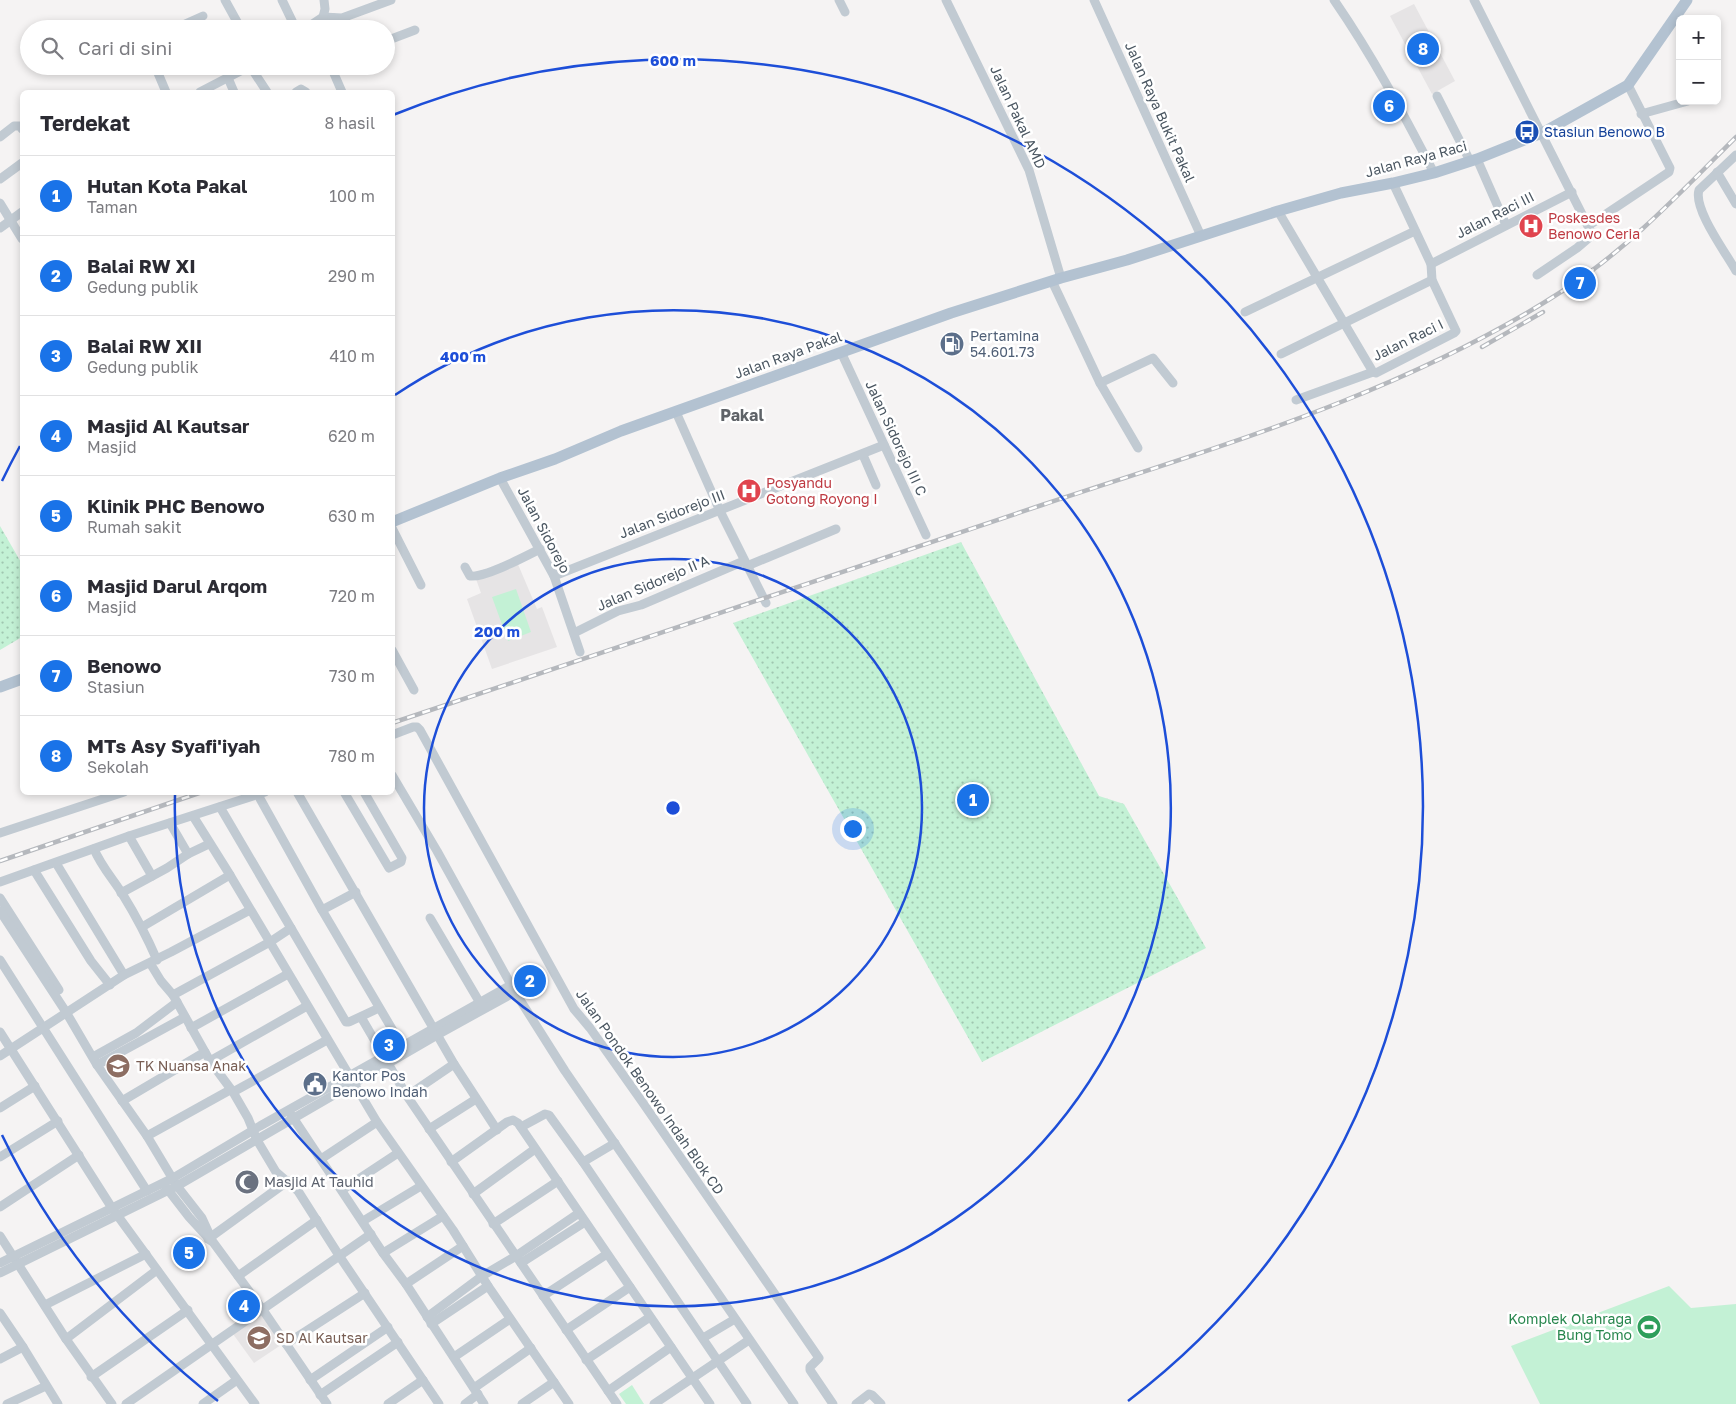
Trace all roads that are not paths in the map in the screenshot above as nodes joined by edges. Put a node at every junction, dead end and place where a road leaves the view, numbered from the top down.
1 (225, 0) edge
2 (282, 0) edge
3 (391, 0) edge
4 (839, 0) edge
5 (946, 0) edge
6 (1094, 0) edge
7 (1334, 0) edge
8 (1474, 0) edge
9 (1688, 0) edge
10 (327, 1) edge
11 (845, 12) dead end
12 (203, 16) dead end
13 (323, 17) junction
14 (334, 18) joint
15 (194, 20) edge
16 (236, 20) edge
17 (292, 20) edge
18 (318, 20) edge
19 (415, 30) dead end
20 (395, 37) edge
21 (159, 75) edge
22 (234, 75) edge
23 (256, 75) edge
24 (335, 75) edge
25 (228, 78) junction
26 (1628, 85) junction
27 (165, 90) edge
28 (204, 90) edge
29 (233, 90) edge
30 (266, 90) edge
31 (341, 90) edge
32 (1437, 96) dead end
33 (1676, 104) edge
34 (1641, 114) junction
35 (20, 126) edge
36 (1542, 133) junction
37 (0, 137) edge
38 (1736, 154) edge
39 (1474, 160) junction
40 (20, 164) edge
41 (1717, 172) junction
42 (1434, 173) junction
43 (0, 179) edge
44 (1393, 183) junction
45 (1572, 192) junction
46 (0, 203) edge
47 (1736, 204) edge
48 (1278, 211) junction
49 (20, 213) edge
50 (11, 220) junction
51 (1506, 225) junction
52 (1588, 226) junction
53 (0, 228) edge
54 (1415, 231) junction
55 (20, 236) edge
56 (1201, 236) junction
57 (1431, 264) junction
58 (1736, 271) edge
59 (1536, 275) dead end
60 (1316, 277) junction
61 (1056, 280) junction
62 (1432, 280) junction
63 (1245, 312) dead end
64 (1344, 323) junction
65 (841, 352) junction
66 (1281, 354) dead end
67 (1373, 372) junction
68 (1100, 383) junction
69 (1173, 383) dead end
70 (1296, 400) dead end
71 (676, 412) junction
72 (884, 445) junction
73 (1138, 448) dead end
74 (863, 455) junction
75 (500, 478) junction
76 (876, 485) dead end
77 (720, 511) junction
78 (395, 521) edge
79 (836, 528) dead end
80 (395, 534) edge
81 (926, 535) dead end
82 (540, 549) junction
83 (746, 564) junction
84 (465, 567) dead end
85 (554, 576) junction
86 (421, 585) dead end
87 (766, 603) dead end
88 (574, 633) junction
89 (580, 652) dead end
90 (395, 655) edge
91 (20, 680) edge
92 (0, 687) edge
93 (414, 690) dead end
94 (395, 734) edge
95 (395, 780) edge
96 (110, 795) edge
97 (258, 795) edge
98 (262, 795) edge
99 (299, 795) edge
100 (346, 795) edge
101 (366, 795) edge
102 (220, 807) junction
103 (193, 816) junction
104 (170, 823) junction
105 (0, 833) edge
106 (129, 836) junction
107 (209, 844) junction
108 (94, 849) junction
109 (188, 854) junction
110 (56, 863) junction
111 (34, 870) junction
112 (230, 875) junction
113 (152, 876) junction
114 (0, 882) edge
115 (356, 892) junction
116 (122, 893) junction
117 (0, 898) edge
118 (250, 910) junction
119 (322, 910) junction
120 (0, 911) edge
121 (430, 918) dead end
122 (142, 927) junction
123 (291, 928) junction
124 (270, 942) junction
125 (0, 960) edge
126 (153, 961) junction
127 (288, 974) junction
128 (124, 975) junction
129 (110, 984) junction
130 (513, 989) junction
131 (175, 998) junction
132 (480, 1003) junction
133 (307, 1006) junction
134 (379, 1008) junction
135 (68, 1011) junction
136 (185, 1017) junction
137 (361, 1017) junction
138 (43, 1027) junction
139 (191, 1028) junction
140 (0, 1032) edge
141 (436, 1032) junction
142 (327, 1040) junction
143 (10, 1049) junction
144 (404, 1050) junction
145 (205, 1052) junction
146 (0, 1056) edge
147 (210, 1061) junction
148 (385, 1061) junction
149 (99, 1062) junction
150 (454, 1064) junction
151 (352, 1080) junction
152 (35, 1086) junction
153 (231, 1091) junction
154 (407, 1096) junction
155 (476, 1099) junction
156 (122, 1101) junction
157 (0, 1108) edge
158 (291, 1114) junction
159 (58, 1121) junction
160 (377, 1122) junction
161 (520, 1125) junction
162 (429, 1129) junction
163 (497, 1130) junction
164 (255, 1135) junction
165 (146, 1136) junction
166 (615, 1143) junction
167 (535, 1149) junction
168 (398, 1153) junction
169 (80, 1155) junction
170 (0, 1157) edge
171 (321, 1159) junction
172 (451, 1162) junction
173 (584, 1162) junction
174 (288, 1181) junction
175 (558, 1181) junction
176 (175, 1182) junction
177 (421, 1186) junction
178 (165, 1187) junction
179 (342, 1190) junction
180 (146, 1191) junction
181 (473, 1194) junction
182 (0, 1207) edge
183 (112, 1208) junction
184 (579, 1213) junction
185 (118, 1216) junction
186 (443, 1216) junction
187 (317, 1220) junction
188 (363, 1222) junction
189 (585, 1222) junction
190 (493, 1224) junction
191 (371, 1234) junction
192 (0, 1236) edge
193 (211, 1239) junction
194 (463, 1246) junction
195 (383, 1253) junction
196 (146, 1254) junction
197 (607, 1254) junction
198 (13, 1256) junction
199 (340, 1257) junction
200 (519, 1259) junction
201 (0, 1263) edge
202 (19, 1264) junction
203 (158, 1270) junction
204 (0, 1273) edge
205 (238, 1276) junction
206 (482, 1276) junction
207 (406, 1284) junction
208 (488, 1286) junction
209 (630, 1287) junction
210 (364, 1293) junction
211 (543, 1296) junction
212 (45, 1305) junction
213 (188, 1310) junction
214 (263, 1310) junction
215 (0, 1315) edge
216 (650, 1317) junction
217 (510, 1318) junction
218 (735, 1319) junction
219 (429, 1321) junction
220 (388, 1327) junction
221 (566, 1330) junction
222 (702, 1338) junction
223 (66, 1339) junction
224 (749, 1340) junction
225 (398, 1342) junction
226 (211, 1344) junction
227 (286, 1344) junction
228 (23, 1347) junction
229 (671, 1347) junction
230 (531, 1348) junction
231 (454, 1357) junction
232 (0, 1359) edge
233 (586, 1360) junction
234 (718, 1361) junction
235 (91, 1377) junction
236 (693, 1378) junction
237 (237, 1380) junction
238 (310, 1380) junction
239 (423, 1380) junction
240 (554, 1382) junction
241 (46, 1386) junction
242 (476, 1391) junction
243 (608, 1391) junction
244 (320, 1395) junction
245 (254, 1403) edge
246 (8, 1404) edge
247 (58, 1404) edge
248 (112, 1404) edge
249 (126, 1404) edge
250 (203, 1404) edge
251 (327, 1404) edge
252 (388, 1404) edge
253 (439, 1404) edge
254 (465, 1404) edge
255 (484, 1404) edge
256 (522, 1404) edge
257 (569, 1404) edge
258 (617, 1404) edge
259 (654, 1404) edge
260 (710, 1404) edge
261 (747, 1404) edge
262 (794, 1404) edge
263 (833, 1404) edge
264 (856, 1404) edge
265 (880, 1404) edge

1 - 16 street
2 - 17 street
3 - 14 street
4 - 11 street
5 - 61 street, Jalan Pakal AMD
6 - 56 street, Jalan Raya Bukit Pakal
7 - 42 street
8 - 36 street
9 - 26 main road
10 - 13 street
12 - 15 street
13 - 14 street
13 - 18 street
19 - 20 street
21 - 27 street
22 - 25 street
23 - 30 street
24 - 31 street
25 - 28 street
25 - 29 street
26 - 34 street
26 - 36 main road, Jalan Raya Raci
32 - 39 street
33 - 34 street
34 - 52 street
35 - 37 street
36 - 39 main road, Jalan Raya Raci
36 - 45 street
38 - 41 street
39 - 42 main road, Jalan Raya Raci
39 - 51 street
40 - 43 street
41 - 47 street
41 - 58 street
42 - 44 main road, Jalan Raya Raci
44 - 48 main road, Jalan Raya Raci
44 - 54 street, Jalan Raci I
45 - 51 street, Jalan Raci III
45 - 52 street
46 - 50 street
48 - 56 main road, Jalan Raya Raci
48 - 60 street, Jalan Raci I
49 - 50 street
50 - 53 street
50 - 55 street
51 - 57 street, Jalan Raci III
52 - 59 street
54 - 57 street, Jalan Raci I
54 - 60 street
56 - 61 main road, Jalan Raya Pakal
57 - 62 street, Jalan Raci I
60 - 63 street
60 - 64 street, Jalan Raci I
61 - 65 main road, Jalan Raya Pakal
61 - 68 street, Jalan Pakal AMD
62 - 64 street
62 - 67 street, Jalan Raci I
64 - 66 street
64 - 67 street, Jalan Raci I
65 - 71 main road, Jalan Raya Pakal
65 - 72 street, Jalan Sidorejo III C
67 - 70 street
68 - 69 street
68 - 73 street, Jalan Pakal AMD
71 - 75 main road, Jalan Raya Pakal
71 - 77 street
72 - 74 street, Jalan Sidorejo III
72 - 81 street, Jalan Sidorejo III C
74 - 76 street
74 - 77 street, Jalan Sidorejo III
75 - 78 main road, Jalan Raya Pakal
75 - 82 street, Jalan Sidorejo
77 - 83 street
77 - 85 street, Jalan Sidorejo III
79 - 83 street, Jalan Sidorejo II A
80 - 86 street
82 - 84 street
82 - 85 street, Jalan Sidorejo
83 - 87 street
83 - 88 street, Jalan Sidorejo II A
85 - 88 street, Jalan Sidorejo
88 - 89 street, Jalan Sidorejo
90 - 93 street
91 - 92 main road
94 - 263 street, Jalan Pondok Benowo Indah Blok CD
95 - 130 street
96 - 105 street
97 - 102 street
98 - 119 street
99 - 115 street
100 - 101 street
102 - 103 street
102 - 123 street
103 - 104 street
103 - 107 street
104 - 106 street
104 - 109 street
106 - 108 street
106 - 113 street
107 - 109 street
107 - 112 street
108 - 110 street
108 - 116 street
109 - 113 street
110 - 111 street
110 - 128 street
111 - 114 street
111 - 129 street
112 - 118 street
112 - 122 street
113 - 116 street
115 - 119 street
115 - 141 street
116 - 122 street
117 - 135 street
118 - 124 street
118 - 126 street
119 - 134 street
120 - 135 street
121 - 132 street
122 - 126 street
123 - 124 street
123 - 137 street
124 - 127 street
124 - 131 street
125 - 138 street
126 - 128 street
126 - 131 street
127 - 133 street
127 - 139 street
128 - 129 street
129 - 135 street
130 - 132 street
130 - 141 street
130 - 166 street
131 - 136 street
131 - 149 street
132 - 141 street
133 - 142 street
133 - 147 street
134 - 137 street
134 - 144 street
135 - 138 street
135 - 149 street
136 - 139 street
136 - 149 street
137 - 148 street
138 - 143 street
138 - 180 street
139 - 145 street
140 - 143 street
141 - 144 street
141 - 150 street
142 - 151 street
142 - 153 street
143 - 146 street
143 - 152 street
144 - 148 street
145 - 147 street
145 - 156 street
147 - 153 street
148 - 151 street
148 - 154 street
149 - 156 street
150 - 154 street
150 - 155 street
151 - 158 street
151 - 160 street
152 - 157 street
152 - 159 street
153 - 164 street
153 - 165 street
154 - 162 street
155 - 162 street
155 - 163 street
156 - 165 street
158 - 164 street
158 - 171 street
159 - 169 street
159 - 170 street
160 - 168 street
160 - 171 street
161 - 163 street
161 - 167 street
161 - 173 street
162 - 172 street
163 - 172 street
164 - 174 street
164 - 176 street
165 - 176 street
166 - 173 street
166 - 218 street
167 - 175 street
167 - 181 street
168 - 177 street
168 - 179 street
169 - 182 street
169 - 183 street
171 - 179 street
172 - 181 street
173 - 222 street
174 - 187 street
174 - 193 street
175 - 184 street
175 - 190 street
176 - 178 street
176 - 193 street
177 - 186 street
177 - 188 street
178 - 180 street
178 - 185 street
178 - 193 street
179 - 188 street
180 - 183 street
181 - 190 street
183 - 185 street
183 - 198 street
184 - 189 street
184 - 200 street
185 - 196 street
185 - 202 street
186 - 194 street
186 - 195 street
187 - 199 street
187 - 205 street
188 - 191 street
189 - 197 street
189 - 200 street
190 - 200 street
191 - 195 street
191 - 199 street
192 - 198 street
193 - 205 street
194 - 206 street
194 - 207 street
195 - 207 street
196 - 203 street
196 - 212 street
197 - 209 street
197 - 211 street
198 - 201 street
198 - 202 street
199 - 210 street
199 - 214 street
200 - 206 street
200 - 211 street
202 - 204 street
202 - 212 street
203 - 213 street
203 - 223 street
205 - 214 street
206 - 208 street
206 - 219 street
207 - 219 street
208 - 217 street
208 - 219 street
209 - 216 street
209 - 221 street
210 - 220 street
210 - 227 street
211 - 221 street
212 - 223 street
213 - 226 street
213 - 235 street
214 - 226 street
214 - 227 street
215 - 228 street
216 - 229 street
216 - 233 street
217 - 230 street
217 - 231 street
218 - 222 street
218 - 224 street
219 - 231 street
220 - 225 street
220 - 238 street
221 - 233 street
222 - 234 street
223 - 235 street
224 - 234 street
224 - 262 street
225 - 239 street
225 - 244 street
226 - 237 street
226 - 249 street
227 - 238 street
228 - 232 street
228 - 241 street
229 - 236 street
229 - 243 street
230 - 240 street
230 - 242 street
231 - 242 street
233 - 243 street
234 - 236 street
234 - 261 street
235 - 248 street
236 - 259 street
236 - 260 street
237 - 245 street
237 - 250 street
238 - 244 street
239 - 252 street
239 - 253 street
240 - 256 street
240 - 257 street
241 - 246 street
241 - 247 street
242 - 254 street
242 - 255 street
243 - 258 street
244 - 251 street
264 - 265 street

